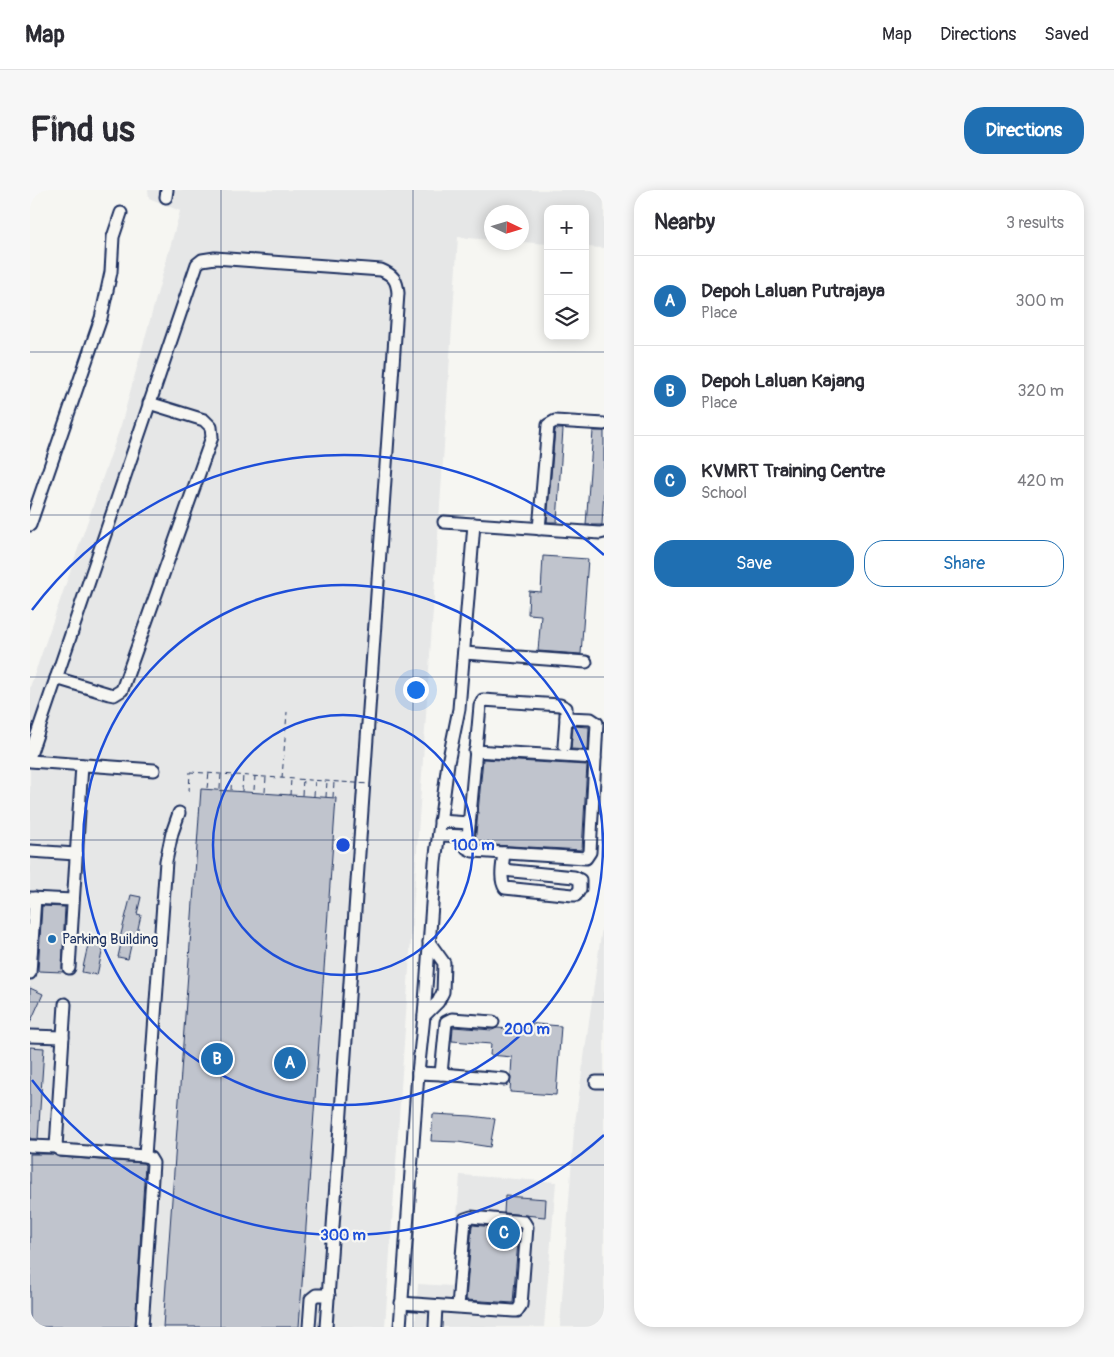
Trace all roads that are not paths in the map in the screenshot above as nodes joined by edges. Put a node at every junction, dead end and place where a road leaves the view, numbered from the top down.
1 (121, 213) dead end
2 (149, 403) junction
3 (604, 424) edge
4 (444, 522) dead end
5 (474, 524) junction
6 (30, 525) edge
7 (539, 529) junction
8 (604, 532) edge
9 (464, 653) junction
10 (586, 662) dead end
11 (56, 678) junction
12 (566, 718) junction
13 (564, 746) dead end
14 (475, 751) junction
15 (30, 754) edge
16 (595, 758) junction
17 (30, 761) edge
18 (82, 765) junction
19 (154, 770) dead end
20 (179, 813) dead end
21 (440, 821) junction
22 (469, 823) junction
23 (439, 835) junction
24 (467, 836) junction
25 (30, 851) edge
26 (504, 853) junction
27 (76, 854) junction
28 (503, 870) junction
29 (32, 898) edge
30 (73, 900) junction
31 (429, 942) junction
32 (69, 968) dead end
33 (30, 973) edge
34 (65, 1004) dead end
35 (424, 1016) junction
36 (493, 1022) dead end
37 (30, 1036) edge
38 (63, 1037) junction
39 (418, 1073) junction
40 (441, 1074) junction
41 (504, 1079) dead end
42 (30, 1146) edge
43 (56, 1148) junction
44 (144, 1156) junction
45 (329, 1295) junction
46 (401, 1303) junction
47 (436, 1306) junction
48 (458, 1307) junction
49 (142, 1327) edge
50 (309, 1327) edge
51 (326, 1327) edge
52 (400, 1327) edge
53 (434, 1327) edge

1 - 6 street
2 - 11 street
2 - 11 street
2 - 45 street
3 - 7 street
4 - 5 street
5 - 7 street
5 - 9 street
7 - 8 street
9 - 10 street
9 - 21 street
11 - 15 street
12 - 13 street
12 - 14 street
12 - 16 street
14 - 16 street
14 - 22 street
16 - 26 street
17 - 18 street
18 - 19 street
18 - 27 street
20 - 44 street
21 - 22 street
21 - 23 street
22 - 24 street
23 - 24 street
23 - 31 street
24 - 26 street
25 - 27 street
26 - 28 street
27 - 30 street
28 - 28 street
29 - 30 street
29 - 33 street
30 - 32 street
31 - 35 street
31 - 35 street
34 - 38 street
35 - 39 street
36 - 40 street
37 - 38 street
38 - 43 street
39 - 40 street
39 - 46 street
40 - 41 street
42 - 43 street
43 - 44 street
44 - 49 street
45 - 50 street
45 - 51 street
46 - 47 street
46 - 52 street
47 - 48 street
47 - 53 street
48 - 48 street

